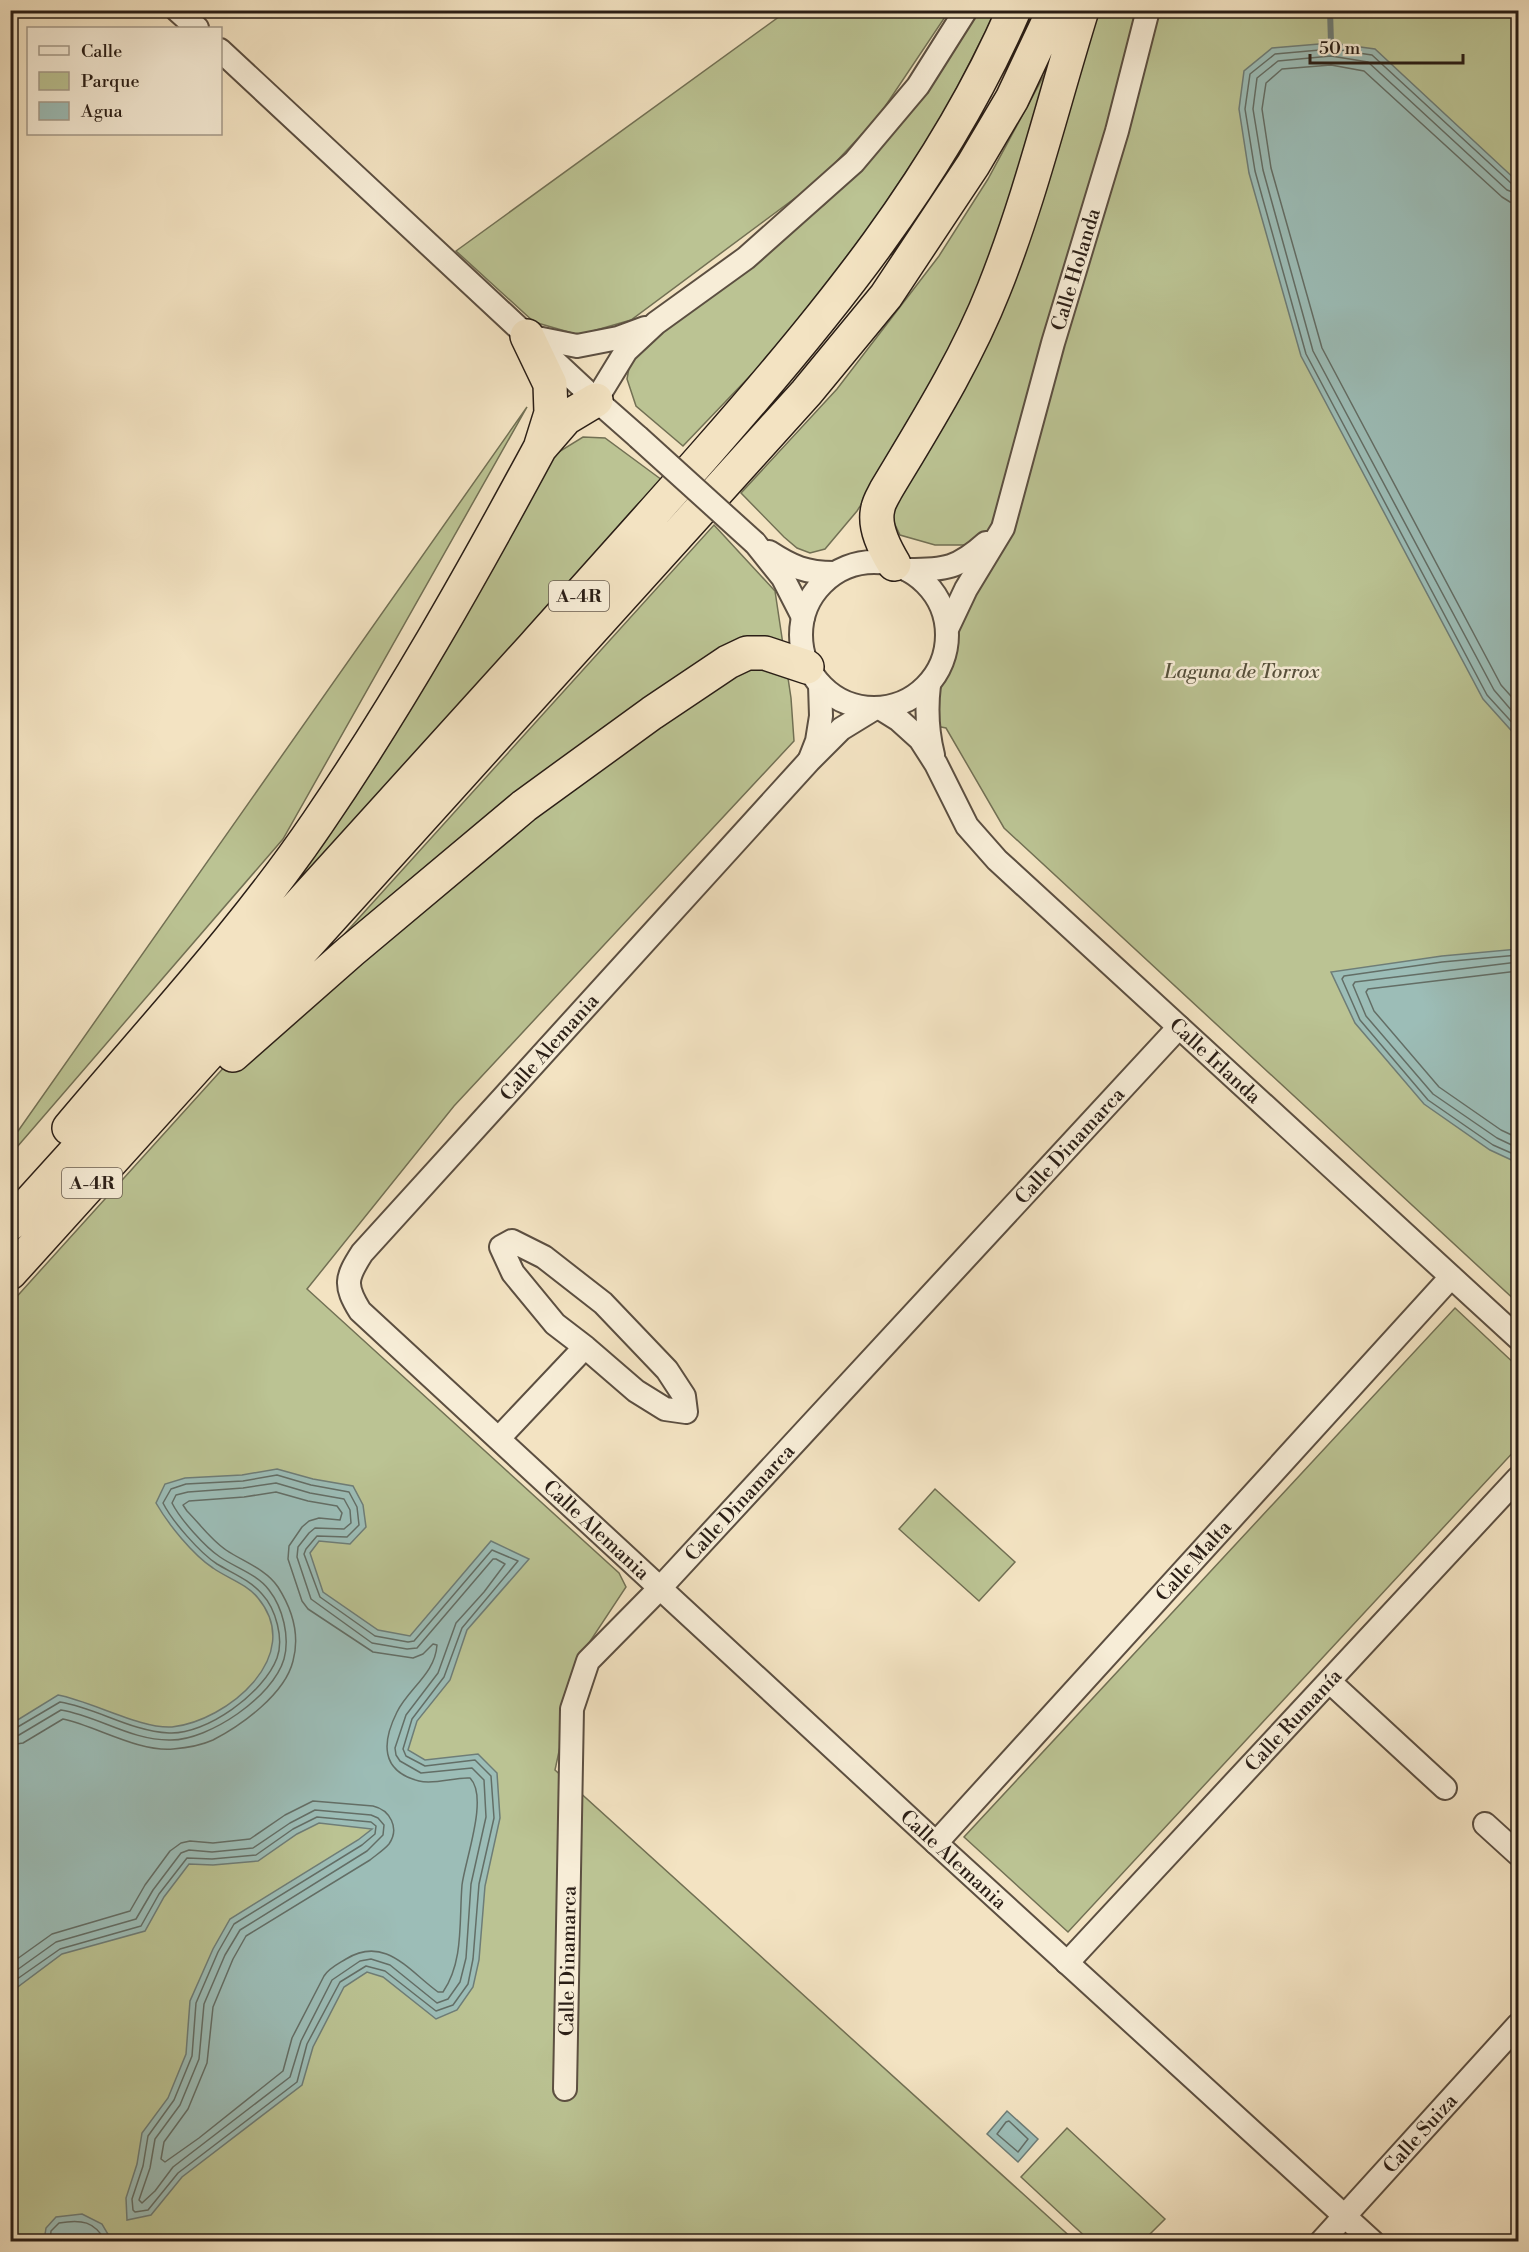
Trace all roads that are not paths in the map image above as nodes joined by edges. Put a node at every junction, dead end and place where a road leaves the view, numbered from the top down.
1 (177, 10) edge
2 (966, 10) edge
3 (1014, 10) edge
4 (1054, 10) edge
5 (1082, 10) edge
6 (1148, 10) edge
7 (196, 27) edge
8 (222, 53) edge
9 (656, 323) junction
10 (527, 336) junction
11 (596, 400) junction
12 (540, 448) junction
13 (1004, 528) junction
14 (755, 543) junction
15 (901, 567) junction
16 (834, 573) junction
17 (802, 617) junction
18 (948, 627) junction
19 (814, 676) junction
20 (928, 685) junction
21 (877, 710) junction
22 (809, 761) junction
23 (936, 764) junction
24 (1179, 1027) junction
25 (174, 1094) junction
26 (10, 1196) edge
27 (10, 1224) edge
28 (10, 1273) edge
29 (1451, 1277) junction
30 (1518, 1338) edge
31 (585, 1347) junction
32 (499, 1438) junction
33 (1518, 1478) edge
34 (661, 1587) junction
35 (1330, 1682) junction
36 (1445, 1788) dead end
37 (1485, 1824) dead end
38 (936, 1843) junction
39 (1518, 1854) edge
40 (1067, 1963) junction
41 (1518, 2025) edge
42 (565, 2089) dead end
43 (1344, 2216) junction
44 (1321, 2241) edge
45 (1372, 2241) edge

1 - 7 street
2 - 9 street
3 - 27 highway, A-4R
4 - 25 highway, A-4R
5 - 15 highway
6 - 13 street, Calle Holanda
8 - 10 street
9 - 10 street
9 - 11 street
10 - 11 street
10 - 12 highway
11 - 12 highway
11 - 14 street, bridge
12 - 26 highway
13 - 15 street
13 - 18 street, Calle Holanda
14 - 16 street
14 - 17 street
15 - 16 street
15 - 18 street
16 - 17 street
17 - 19 street
18 - 20 street
19 - 21 street
19 - 22 street, Calle Alemania
19 - 25 highway
20 - 21 street
20 - 23 street, Calle Irlanda
21 - 22 street, Calle Alemania
21 - 23 street, Calle Irlanda
22 - 32 street, Calle Alemania
23 - 24 street, Calle Irlanda
24 - 29 street, Calle Irlanda
24 - 34 street, Calle Dinamarca
25 - 28 highway, A-4R
29 - 30 street, Calle Irlanda
29 - 38 street, Calle Malta
31 - 31 street
31 - 32 street
32 - 34 street, Calle Alemania
33 - 35 street, Calle Rumanía
34 - 38 street, Calle Alemania
34 - 42 street, Calle Dinamarca
35 - 36 street
35 - 40 street, Calle Rumanía
37 - 39 street
38 - 40 street, Calle Alemania
40 - 43 street, Calle Alemania
41 - 43 street, Calle Suiza
43 - 44 street, Calle Suiza
43 - 45 street, Calle Alemania

